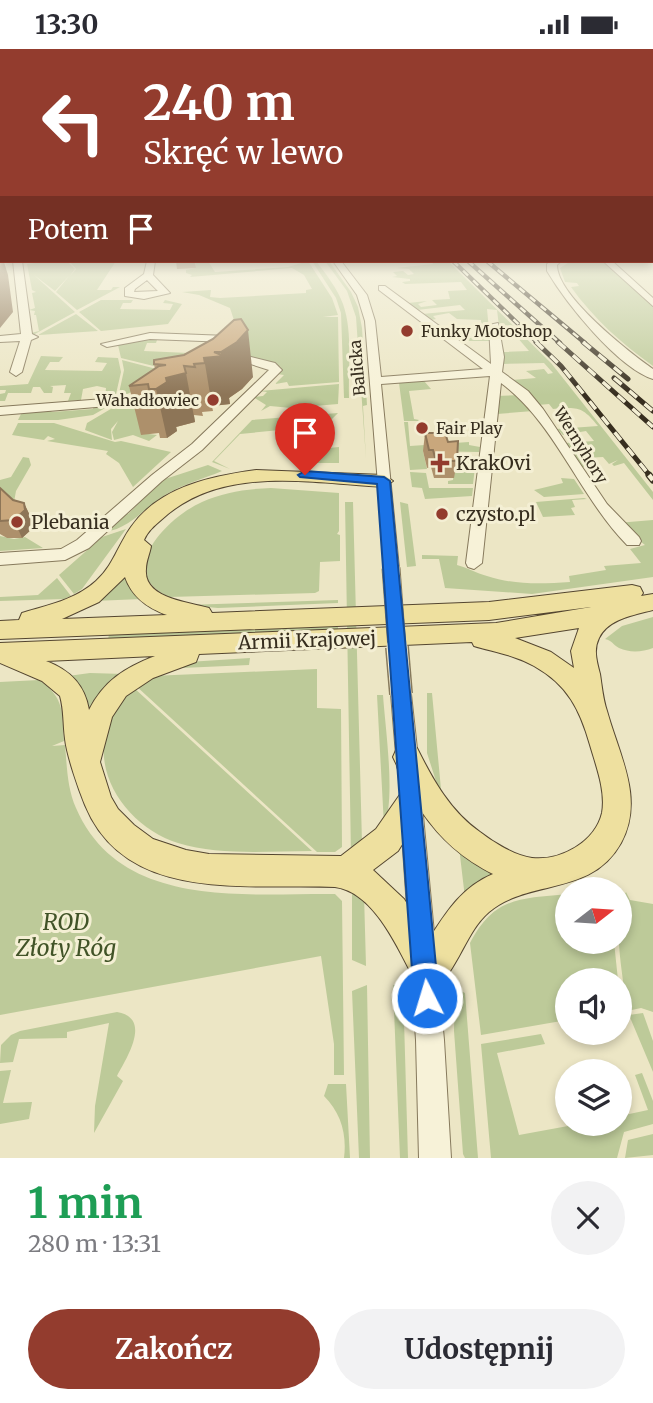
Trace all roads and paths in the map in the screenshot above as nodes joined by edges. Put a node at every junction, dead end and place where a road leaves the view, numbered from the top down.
1 (22, 292) edge
2 (129, 292) edge
3 (164, 292) edge
4 (358, 292) edge
5 (387, 292) edge
6 (565, 292) edge
7 (494, 325) dead end
8 (30, 337) junction
9 (0, 339) edge
10 (107, 344) dead end
11 (16, 372) dead end
12 (495, 372) junction
13 (653, 375) edge
14 (375, 381) junction
15 (104, 403) dead end
16 (0, 411) edge
17 (340, 479) junction
18 (384, 481) junction
19 (633, 541) dead end
20 (0, 559) edge
21 (474, 563) dead end
22 (653, 591) edge
23 (653, 602) edge
24 (618, 610) junction
25 (239, 621) junction
26 (0, 630) edge
27 (463, 634) junction
28 (218, 644) junction
29 (0, 653) edge
30 (593, 709) junction
31 (407, 757) junction
32 (86, 763) junction
33 (411, 803) junction
34 (345, 873) junction
35 (531, 874) junction
36 (425, 970) junction
37 (435, 1158) edge

1 - 8 street
2 - 3 street
4 - 14 street, Balicka
5 - 12 street
6 - 13 street
7 - 12 street
8 - 9 street
8 - 11 street
10 - 20 street
12 - 14 street
12 - 19 street, Wernyhory
12 - 21 street
14 - 18 street, Balicka
15 - 16 street
17 - 18 main road
17 - 25 main road
17 - 26 main road
18 - 31 street, Balicka, bridge
22 - 25 main road, Armii Krajowej
23 - 24 main road, Armii Krajowej
24 - 27 main road, Armii Krajowej
24 - 30 main road
25 - 26 main road, Armii Krajowej
27 - 28 main road, Armii Krajowej
27 - 30 main road
28 - 29 main road, Armii Krajowej
28 - 32 main road
29 - 32 main road
30 - 35 main road
31 - 33 street, Balicka
31 - 35 main road
32 - 34 main road
33 - 34 main road
33 - 36 street, Balicka
34 - 36 main road
35 - 36 main road
36 - 37 street, Balicka

